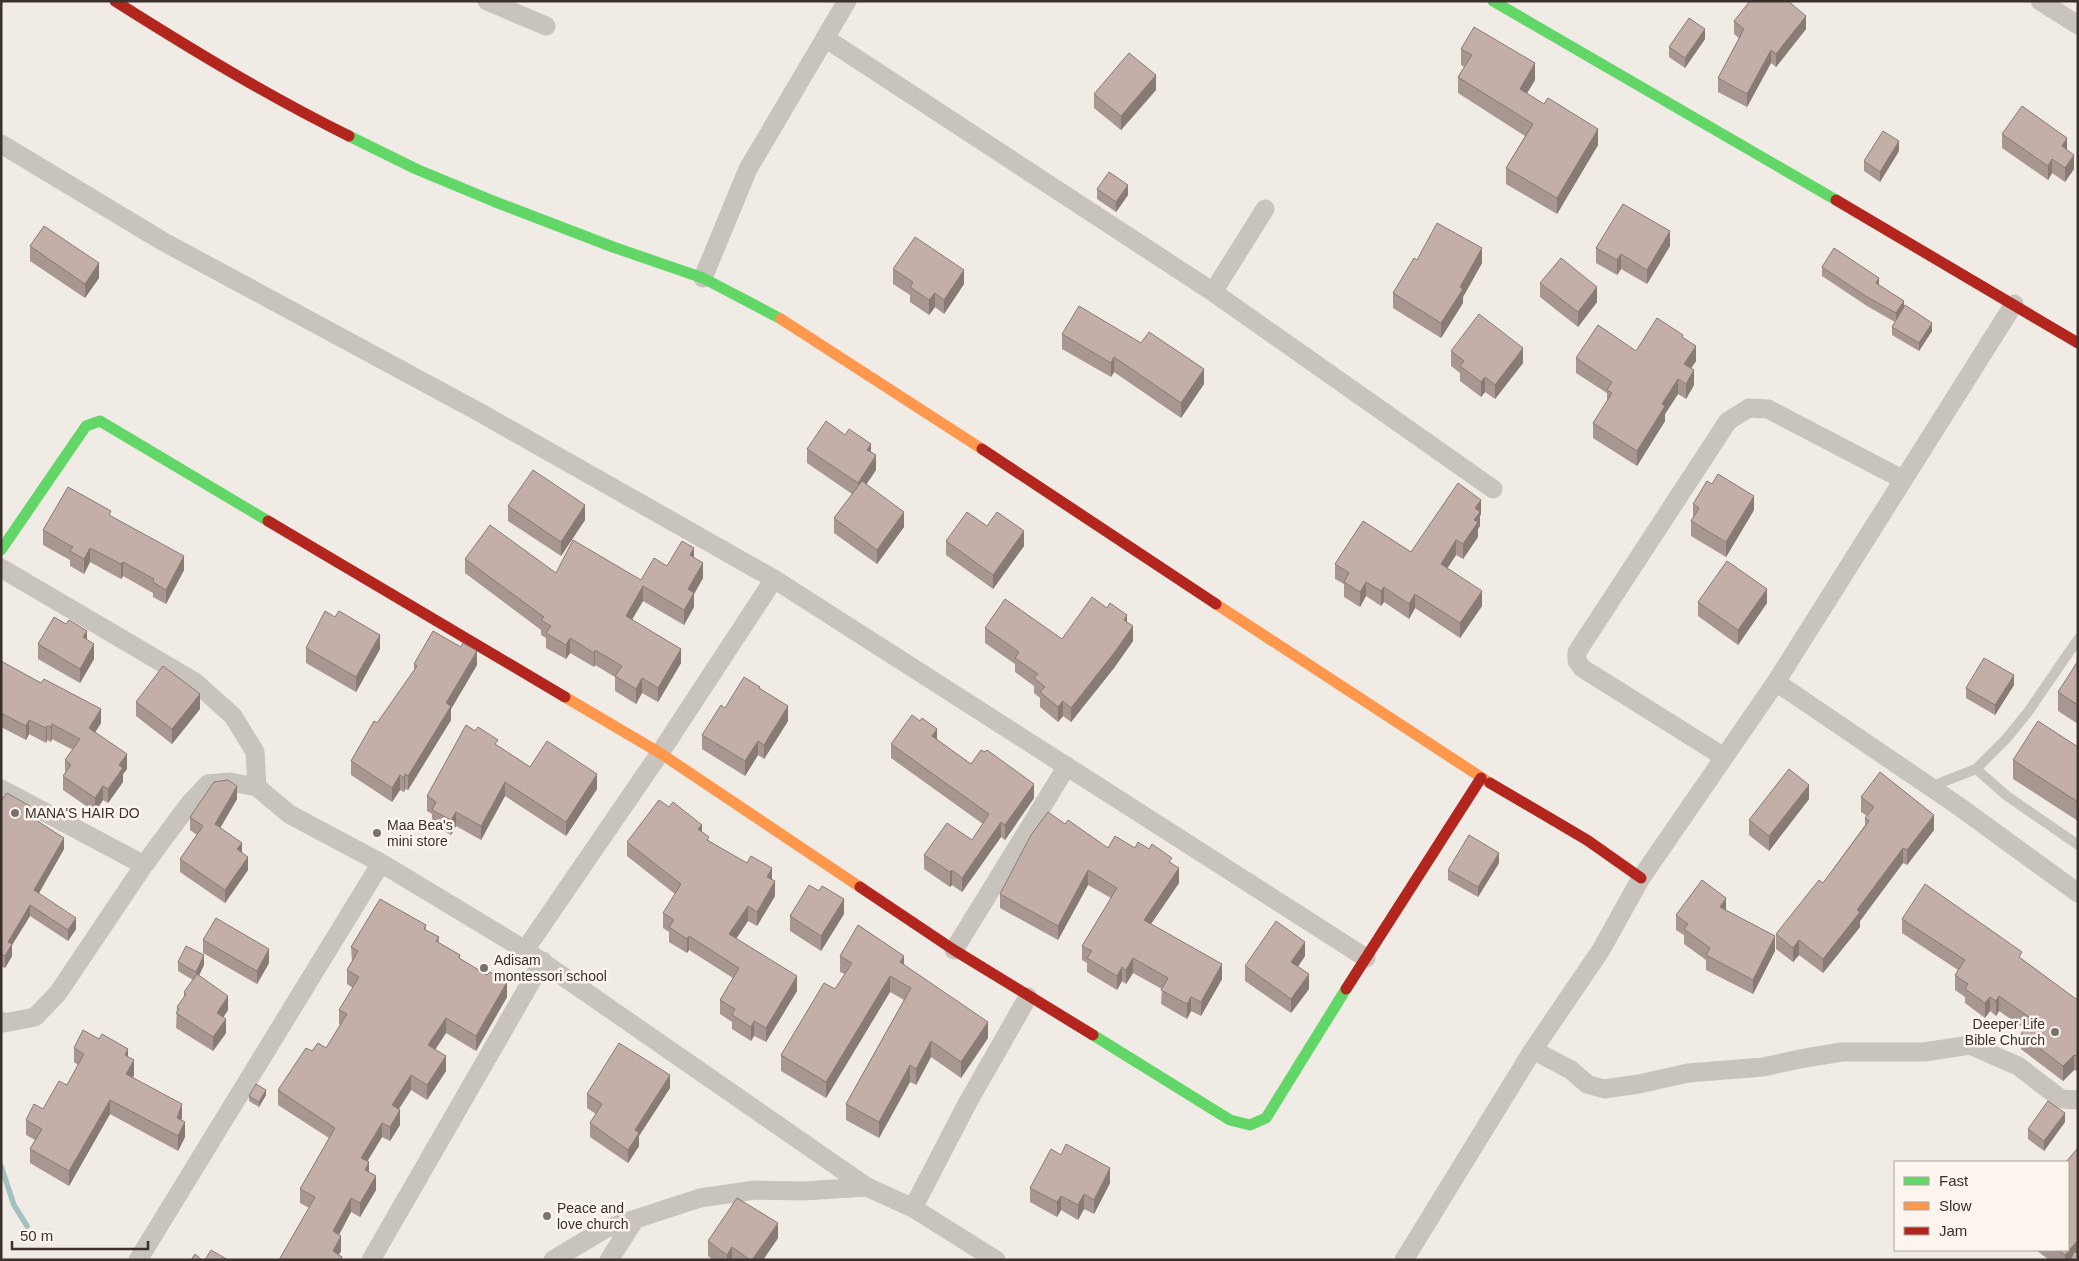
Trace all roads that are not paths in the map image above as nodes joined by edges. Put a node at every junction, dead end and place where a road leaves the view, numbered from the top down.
1 (115, 1) edge
2 (487, 1) edge
3 (847, 1) edge
4 (1493, 1) edge
5 (2040, 1) edge
6 (2078, 25) edge
7 (546, 26) dead end
8 (825, 38) junction
9 (1, 144) edge
10 (1265, 209) dead end
11 (703, 278) junction
12 (1213, 292) junction
13 (2014, 304) junction
14 (2078, 343) edge
15 (1902, 479) junction
16 (1493, 489) dead end
17 (1, 550) edge
18 (1, 568) edge
19 (774, 579) junction
20 (2078, 639) edge
21 (1776, 682) junction
22 (660, 752) junction
23 (1724, 757) junction
24 (1067, 766) junction
25 (1976, 769) junction
26 (1481, 778) junction
27 (257, 787) junction
28 (1930, 787) junction
29 (1, 790) edge
30 (2078, 844) edge
31 (381, 864) junction
32 (144, 865) junction
33 (1641, 878) junction
34 (2078, 892) edge
35 (525, 950) junction
36 (954, 950) junction
37 (1366, 958) junction
38 (543, 962) junction
39 (1028, 997) junction
40 (1, 1021) edge
41 (1533, 1050) junction
42 (2078, 1100) edge
43 (867, 1187) junction
44 (914, 1208) junction
45 (634, 1221) junction
46 (1408, 1259) edge
47 (138, 1260) edge
48 (371, 1260) edge
49 (553, 1260) edge
50 (609, 1260) edge
51 (996, 1260) edge

1 - 11 street
2 - 7 street
3 - 8 street
4 - 13 street
5 - 6 street
8 - 11 street
8 - 12 street
9 - 19 street
10 - 12 street
11 - 26 street
12 - 16 street
13 - 14 street
13 - 15 street
15 - 21 street
15 - 23 street
17 - 22 street
18 - 27 street
19 - 22 street
19 - 24 street
20 - 25 lane
21 - 23 street
21 - 28 street
22 - 35 street
22 - 36 street
23 - 33 street
24 - 36 street
24 - 37 street
25 - 28 lane
25 - 30 lane
26 - 33 street
26 - 37 street
27 - 31 street
27 - 32 street
28 - 34 street
29 - 32 street
31 - 35 street
31 - 47 street
32 - 40 street
33 - 41 street
35 - 38 street
36 - 39 street
37 - 39 street
38 - 43 street
38 - 48 street
39 - 44 street
41 - 42 street
41 - 46 street
43 - 44 street
43 - 45 street
44 - 51 street
45 - 49 street
45 - 50 street

